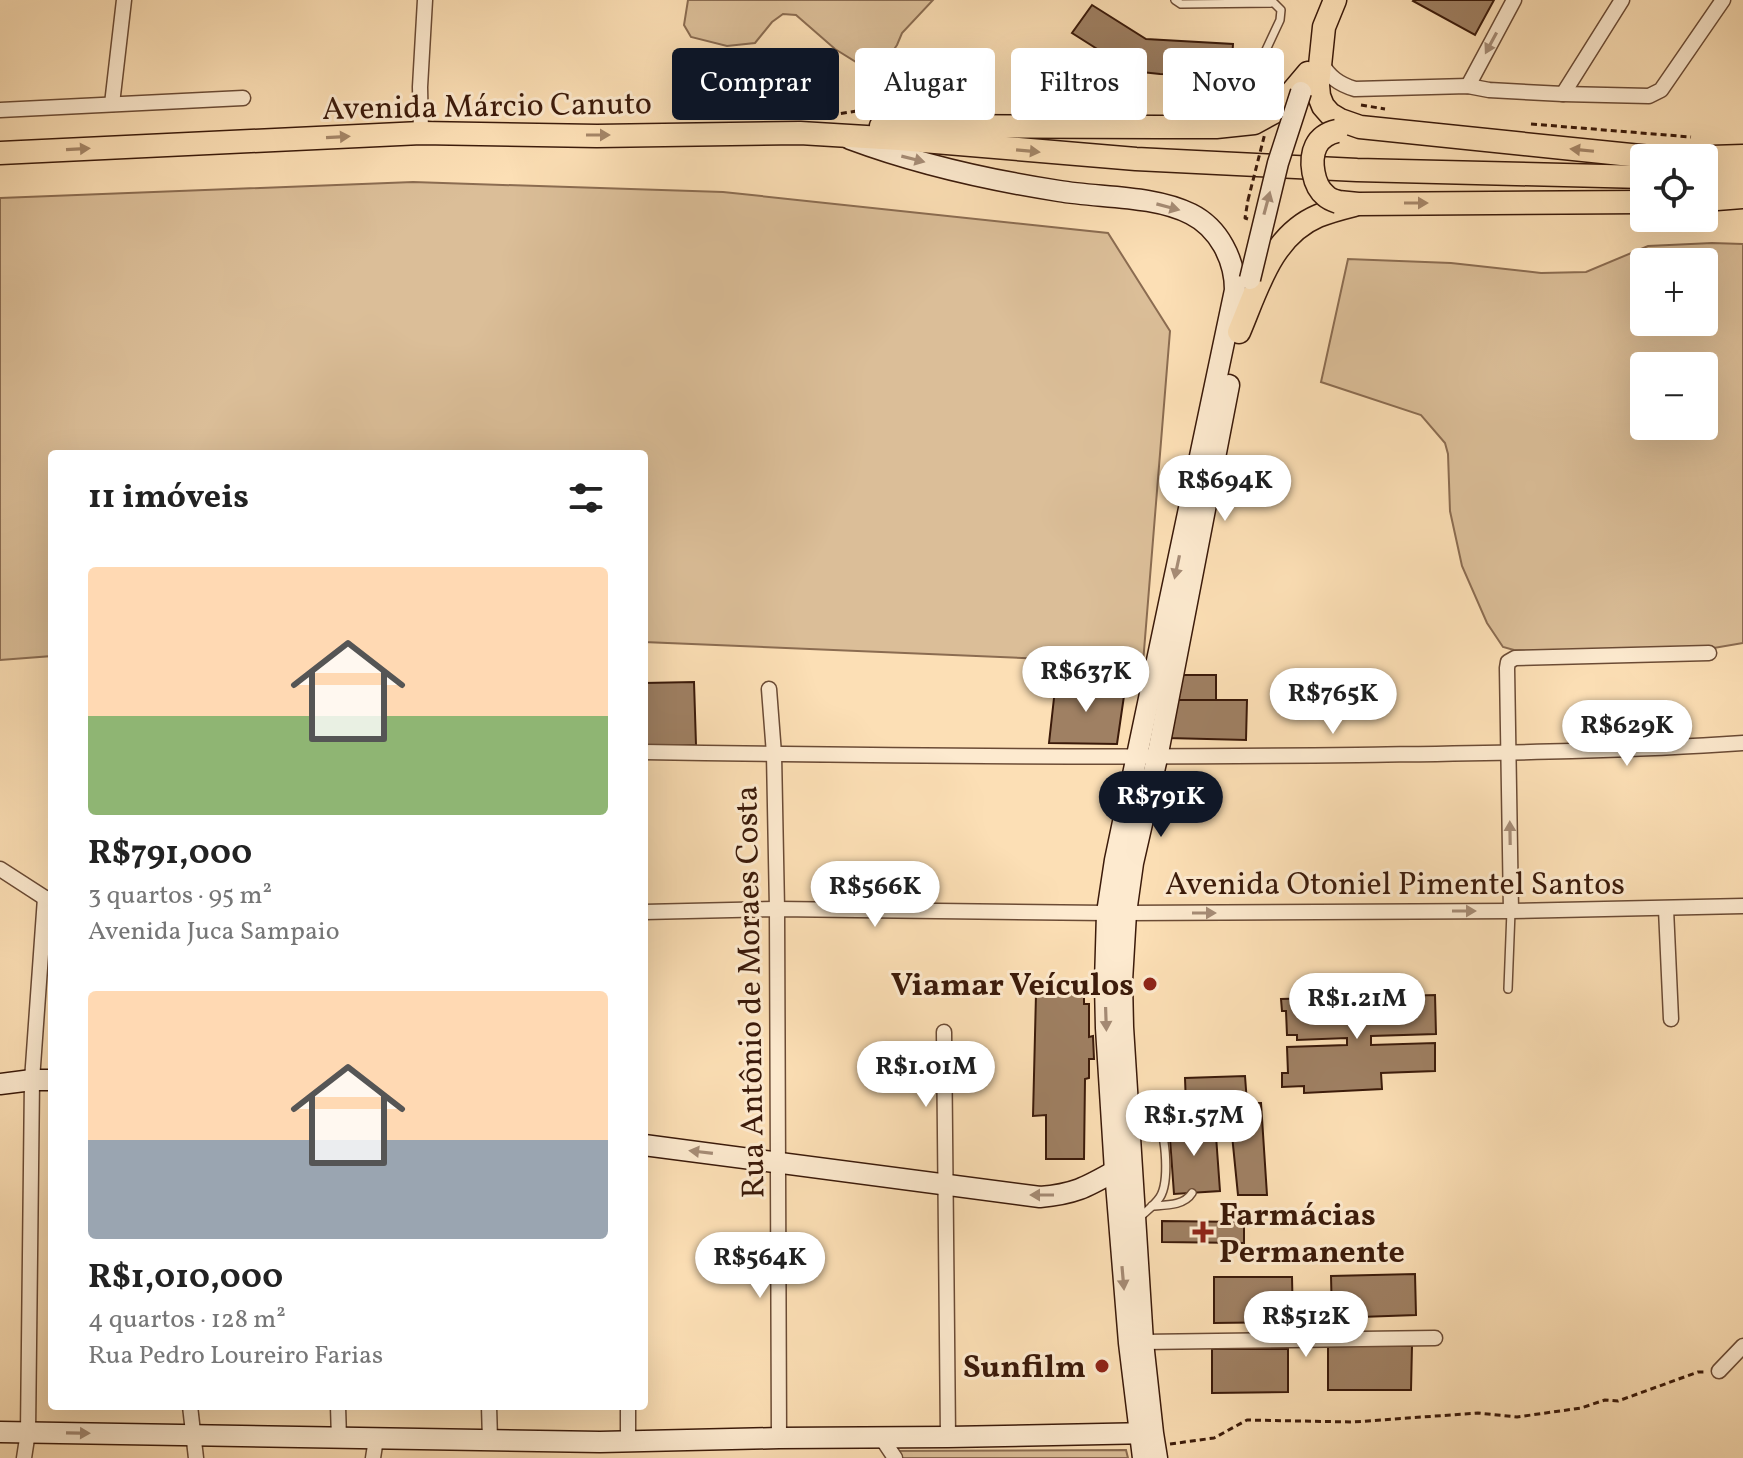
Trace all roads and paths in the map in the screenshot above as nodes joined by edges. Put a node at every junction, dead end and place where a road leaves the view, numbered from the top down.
1 (124, 0) edge
2 (425, 0) edge
3 (1175, 0) edge
4 (1335, 0) edge
5 (1514, 0) edge
6 (1622, 0) edge
7 (1723, 0) edge
8 (1267, 48) edge
9 (1310, 76) junction
10 (1468, 86) junction
11 (1563, 94) junction
12 (243, 98) dead end
13 (1352, 103) dead end
14 (112, 104) junction
15 (0, 110) edge
16 (1391, 110) dead end
17 (1530, 124) dead end
18 (1360, 127) junction
19 (421, 133) junction
20 (800, 133) junction
21 (1265, 133) dead end
22 (839, 135) junction
23 (1699, 138) dead end
24 (0, 153) edge
25 (1630, 155) edge
26 (1743, 156) edge
27 (1718, 157) edge
28 (1630, 177) edge
29 (1718, 178) edge
30 (1743, 178) edge
31 (1743, 197) edge
32 (1718, 199) edge
33 (1630, 202) edge
34 (1348, 203) junction
35 (1245, 218) dead end
36 (1239, 332) junction
37 (1709, 653) dead end
38 (769, 689) dead end
39 (1743, 743) edge
40 (648, 752) edge
41 (1509, 753) junction
42 (774, 754) junction
43 (1147, 758) junction
44 (0, 869) edge
45 (48, 899) edge
46 (1743, 906) edge
47 (777, 909) junction
48 (1666, 909) junction
49 (1511, 911) junction
50 (648, 912) edge
51 (1116, 913) junction
52 (1508, 989) dead end
53 (1671, 1019) dead end
54 (944, 1032) dead end
55 (42, 1080) edge
56 (0, 1084) edge
57 (1129, 1103) junction
58 (1153, 1119) junction
59 (1184, 1124) dead end
60 (648, 1145) edge
61 (779, 1161) junction
62 (1115, 1171) junction
63 (946, 1185) junction
64 (1192, 1193) dead end
65 (1152, 1206) junction
66 (1137, 1221) junction
67 (1435, 1338) dead end
68 (1143, 1342) junction
69 (1743, 1346) edge
70 (1719, 1371) joint
71 (191, 1410) edge
72 (338, 1410) edge
73 (489, 1410) edge
74 (628, 1410) edge
75 (0, 1432) edge
76 (28, 1432) junction
77 (194, 1435) junction
78 (881, 1437) junction
79 (948, 1437) junction
80 (779, 1438) junction
81 (339, 1439) junction
82 (490, 1440) junction
83 (628, 1441) junction
84 (1149, 1446) edge
85 (374, 1449) edge
86 (600, 1450) edge
87 (24, 1458) edge
88 (196, 1458) edge
89 (895, 1458) edge

1 - 14 street
2 - 19 street
3 - 8 lane
4 - 9 main road
5 -> 10 street
6 - 11 street
7 - 11 street
9 - 10 street
9 - 18 main road
9 - 20 main road
36 -> 9 main road, bridge
10 - 11 street
12 - 14 street
13 - 16 path
14 - 15 street
17 - 23 path
25 -> 18 main road
18 - 34 main road, bridge
19 -> 20 main road, Avenida Márcio Canuto
24 -> 19 main road, Avenida Márcio Canuto
20 - 22 main road, Avenida Márcio Canuto
21 - 35 path, bridge
22 -> 28 main road, Avenida Márcio Canuto
22 -> 43 main road
26 - 27 main road
29 - 30 main road
31 - 32 main road
34 -> 33 main road
34 - 36 main road
36 - 43 main road
37 - 41 street
38 - 42 street, Rua Antônio de Moraes Costa
39 - 41 street
40 - 42 street
41 - 43 street
49 -> 41 street
42 - 43 street
42 - 47 street, Rua Antônio de Moraes Costa
43 - 51 main road
44 - 45 street
45 - 55 street
46 - 48 street, Avenida Otoniel Pimentel Santos
47 - 50 street, Avenida Otoniel Pimentel Santos
47 - 51 street, Avenida Otoniel Pimentel Santos
47 - 61 street, Rua Antônio de Moraes Costa
48 - 49 street, Avenida Otoniel Pimentel Santos
48 - 53 street, Avenida Otoniel Pimentel Santos
51 -> 49 street, Avenida Otoniel Pimentel Santos
49 - 52 lane
51 - 57 main road
51 -> 62 main road
54 - 63 street
55 - 56 main road
55 - 76 street
57 - 58 lane
57 - 66 main road
58 - 59 lane
58 - 65 lane
61 -> 60 main road
61 - 63 main road
61 - 80 street, Rua Antônio de Moraes Costa
62 -> 63 main road
62 -> 84 main road
63 - 79 street
64 - 65 lane
65 - 66 lane
66 - 68 main road
67 - 68 street
68 - 84 main road
69 - 70 street
70 - 84 path
71 - 77 street
72 - 81 street
73 - 82 street
74 - 83 street
75 - 76 main road
76 -> 77 main road
76 - 87 street
77 - 81 main road
77 - 88 street
78 - 79 main road
78 - 80 main road
78 - 89 street
79 - 84 main road
80 - 83 main road
81 - 85 main road
82 - 85 main road
82 - 86 main road
83 - 86 main road

